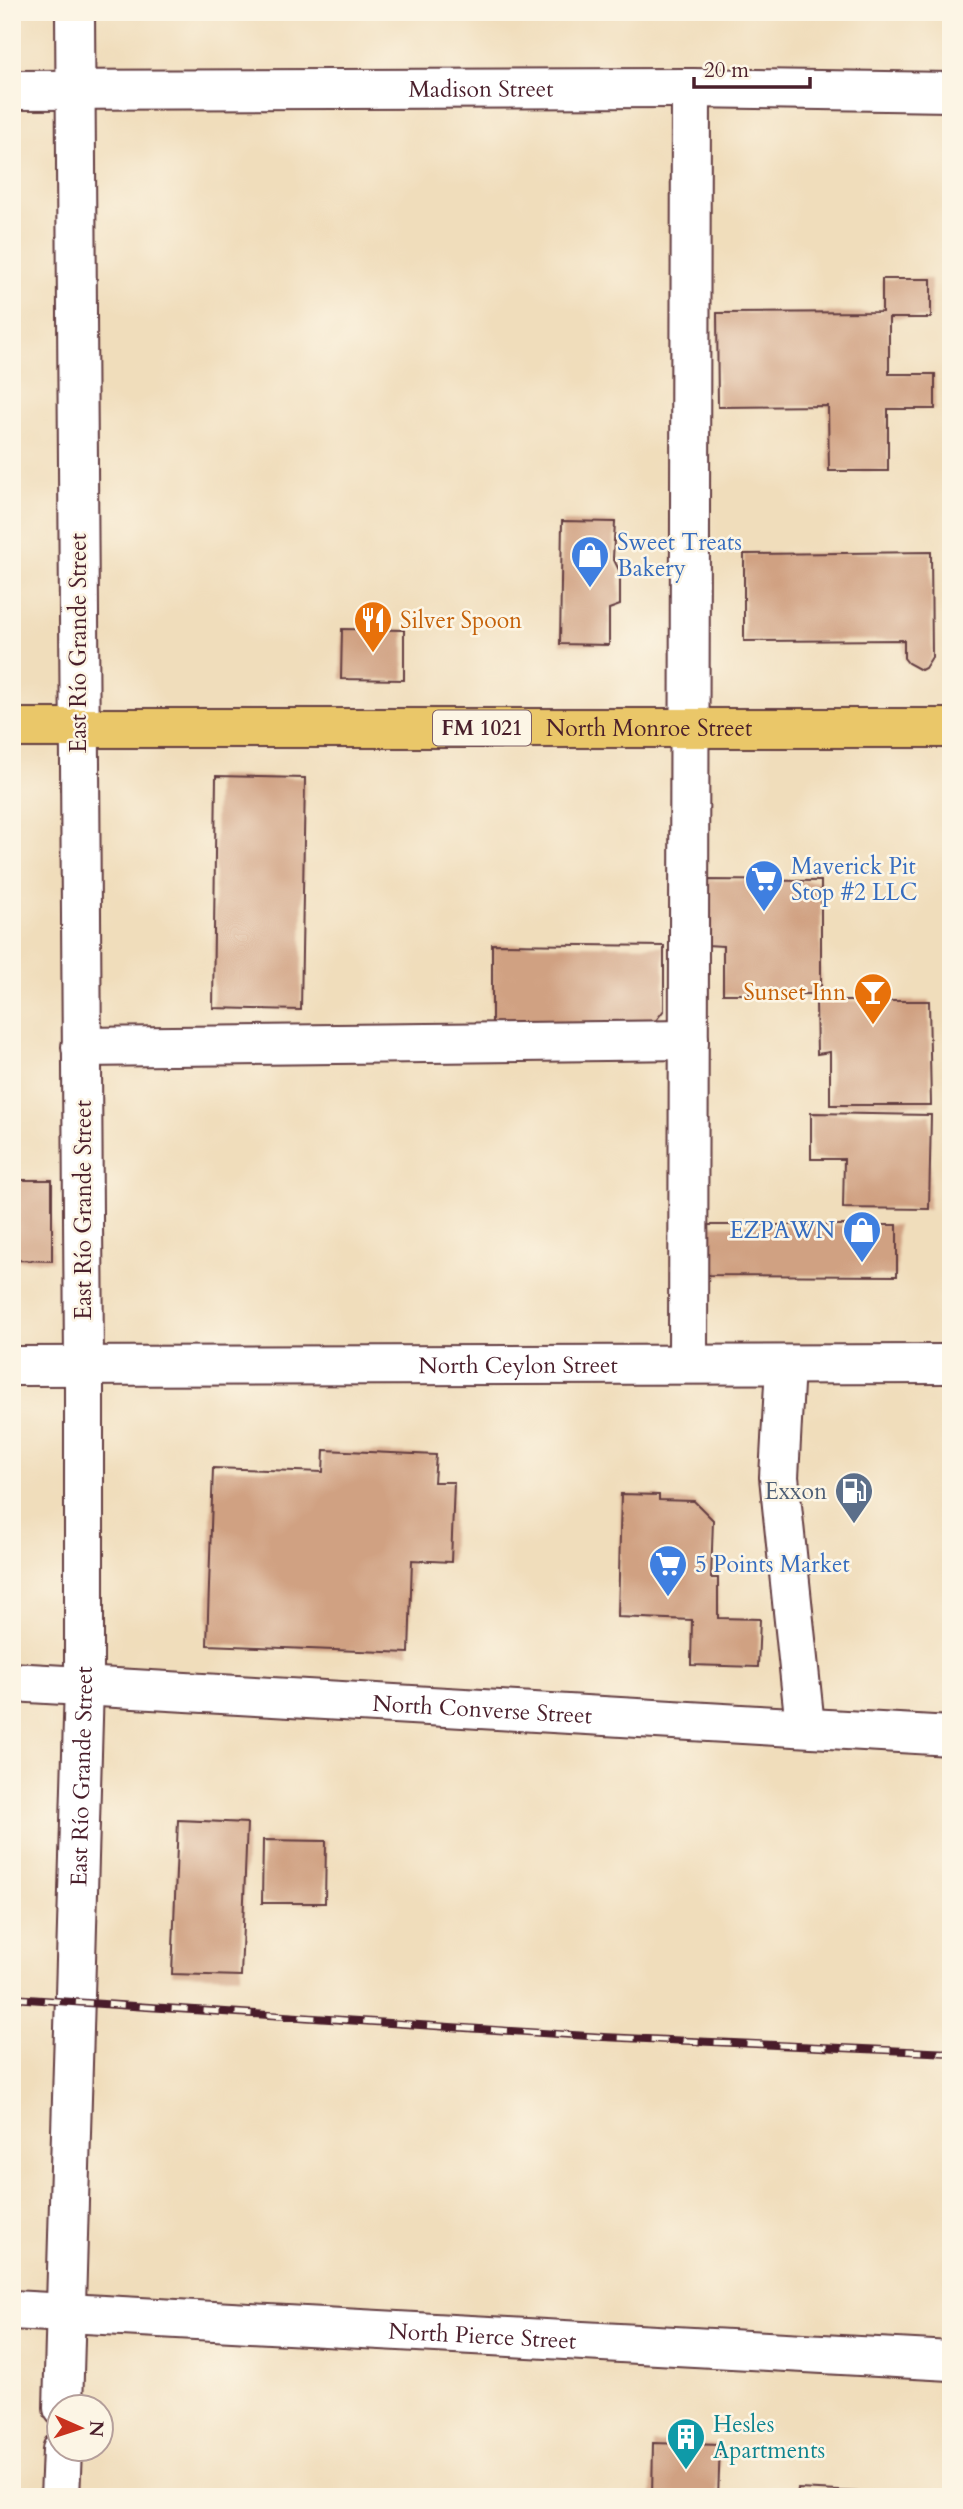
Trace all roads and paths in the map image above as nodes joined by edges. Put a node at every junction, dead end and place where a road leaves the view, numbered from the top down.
1 (75, 12) edge
2 (691, 88) junction
3 (12, 90) edge
4 (75, 91) junction
5 (951, 92) edge
6 (12, 728) edge
7 (79, 728) junction
8 (951, 728) edge
9 (689, 729) junction
10 (689, 1040) junction
11 (81, 1047) junction
12 (688, 1364) junction
13 (951, 1364) edge
14 (84, 1365) junction
15 (785, 1365) junction
16 (12, 1366) edge
17 (12, 1682) edge
18 (84, 1685) junction
19 (805, 1726) junction
20 (951, 1736) edge
21 (12, 2310) edge
22 (65, 2313) junction
23 (951, 2361) edge
24 (63, 2394) edge
25 (61, 2464) edge
26 (60, 2497) edge

1 - 4 street, East Río Grande Street
2 - 4 street, Madison Street
2 - 5 street, Madison Street
2 - 9 street
3 - 4 street, Madison Street
4 - 7 street, East Río Grande Street
6 - 7 main road, North Monroe Street / FM 1021
7 - 9 main road, North Monroe Street / FM 1021
7 - 11 street, East Río Grande Street
8 - 9 main road, North Monroe Street / FM 1021
9 - 10 street
10 - 11 street
10 - 12 street
11 - 14 street, East Río Grande Street
12 - 14 street, North Ceylon Street
12 - 15 street, North Ceylon Street
13 - 15 street, North Ceylon Street
14 - 16 street, North Ceylon Street
14 - 18 street, East Río Grande Street
15 - 19 street
17 - 18 street, North Converse Street
18 - 19 street, North Converse Street
18 - 22 street, East Río Grande Street
19 - 20 street, North Converse Street
21 - 22 street, North Pierce Street
22 - 23 street, North Pierce Street
22 - 24 street, East Río Grande Street
25 - 26 street

